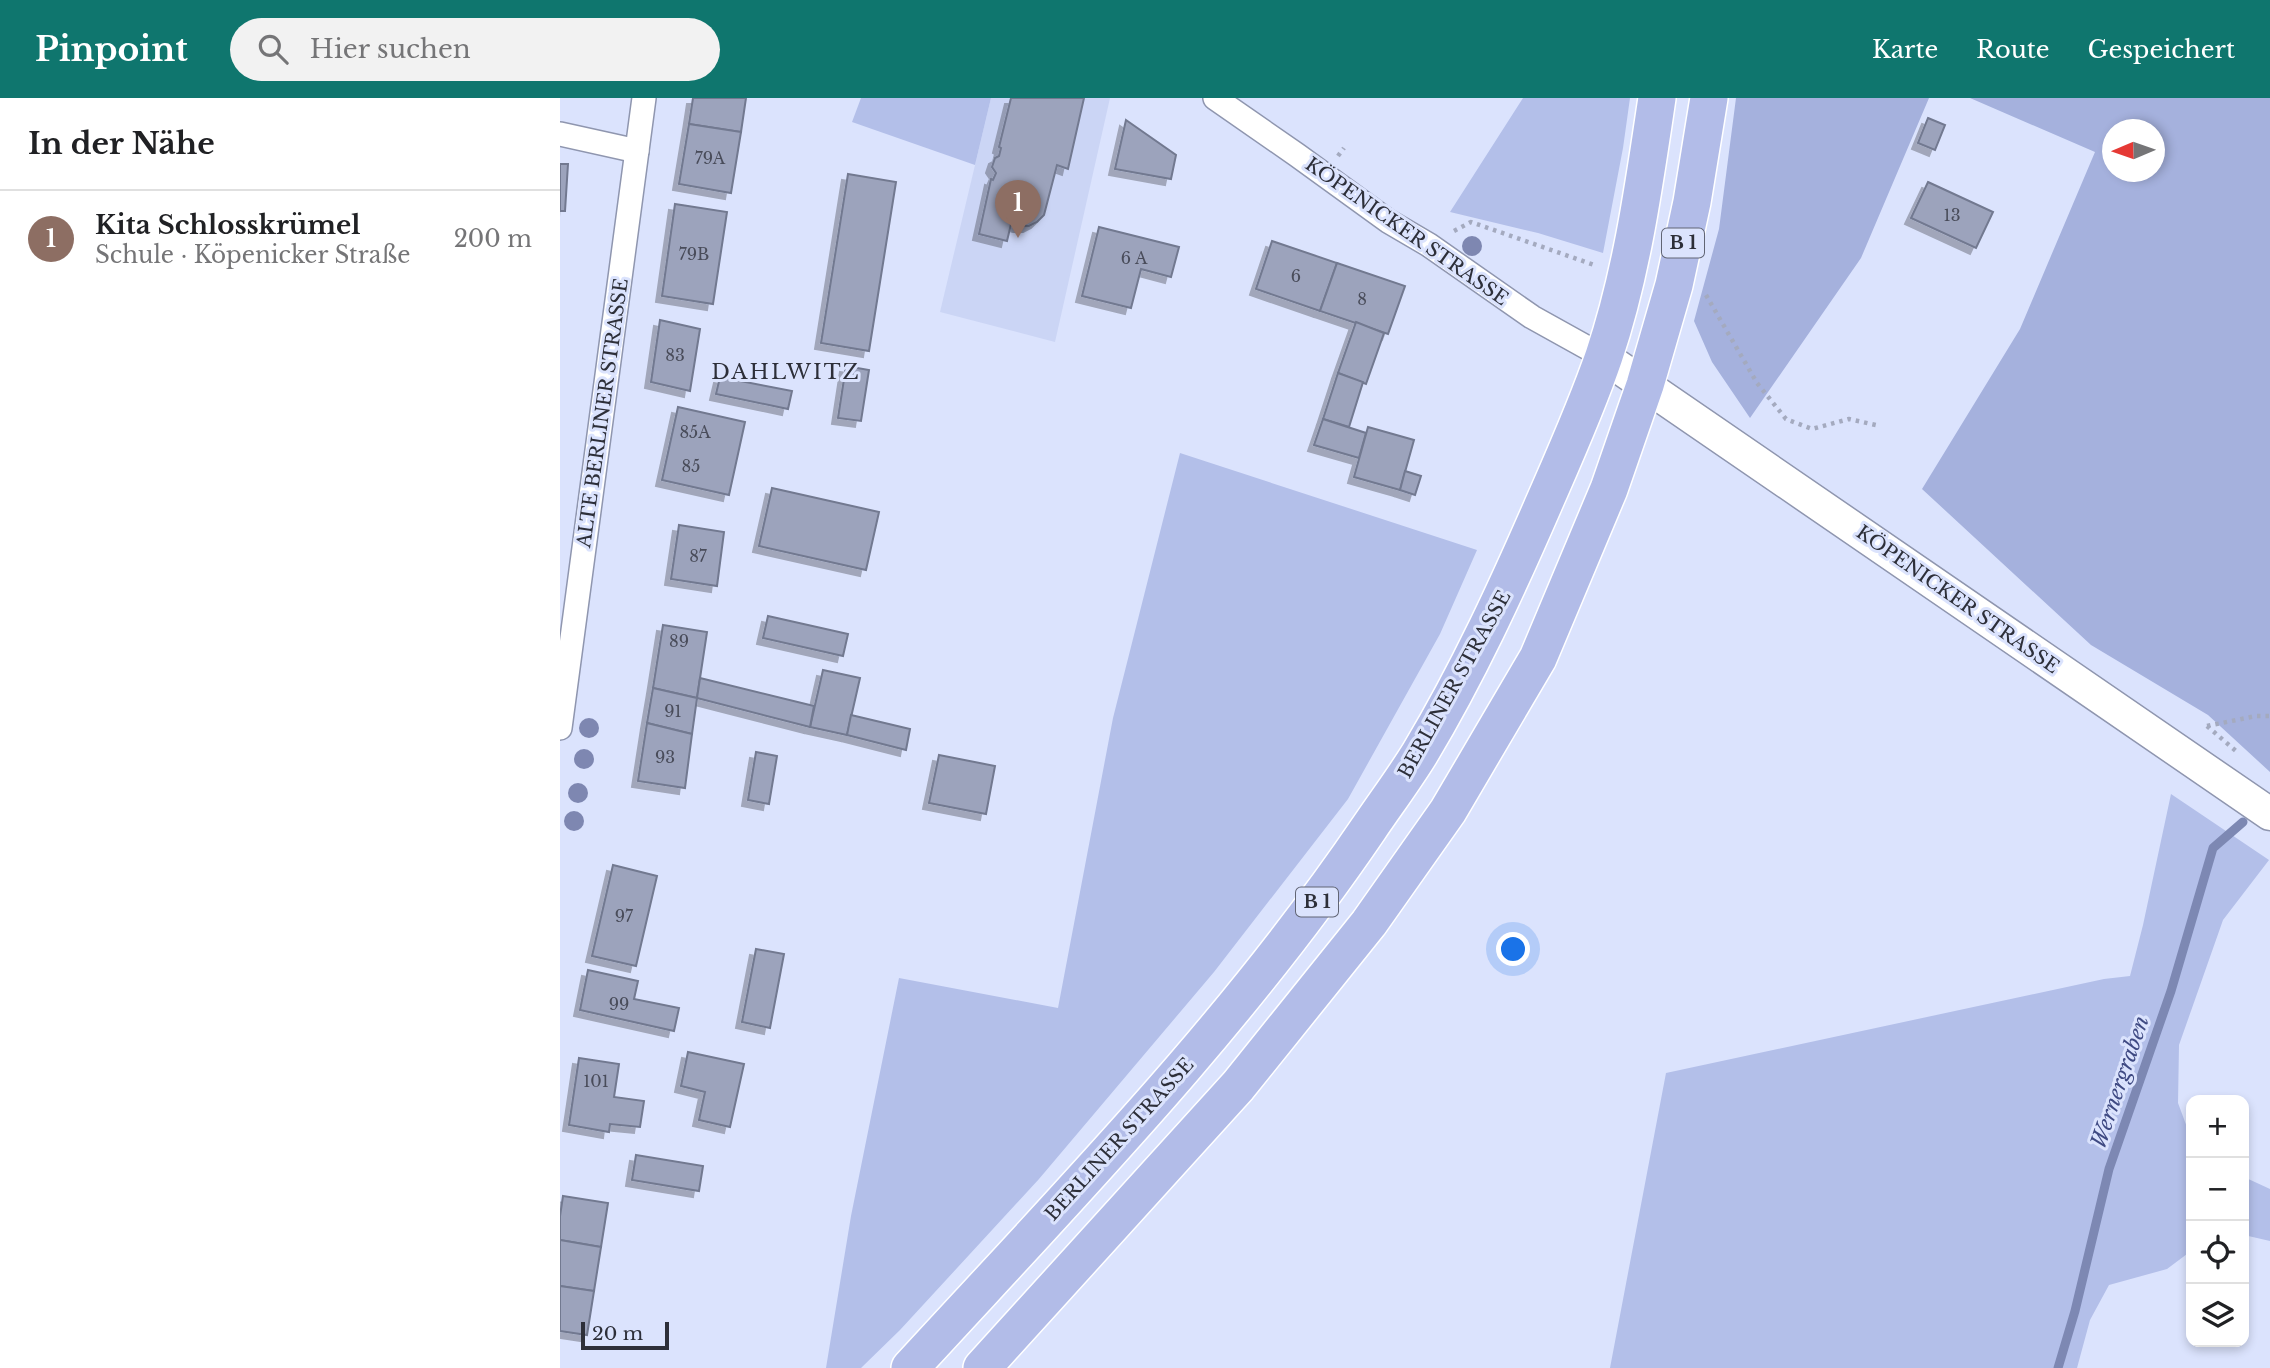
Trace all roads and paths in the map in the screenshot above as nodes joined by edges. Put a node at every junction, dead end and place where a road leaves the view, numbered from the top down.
1 (644, 98) edge
2 (1215, 98) edge
3 (1657, 98) edge
4 (1709, 98) edge
5 (560, 134) edge
6 (637, 151) junction
7 (1429, 245) junction
8 (1575, 259) dead end
9 (1734, 343) dead end
10 (1604, 357) junction
11 (1645, 385) junction
12 (1876, 425) dead end
13 (2270, 716) edge
14 (2207, 726) dead end
15 (560, 728) edge
16 (2270, 814) edge
17 (910, 1368) edge
18 (982, 1368) edge

1 - 6 street, ALTE BERLINER STRASSE
2 - 7 street, KÖPENICKER STRASSE
3 - 10 main road, BERLINER STRASSE / B 1
4 - 11 main road, B 1
5 - 6 street
6 - 15 street, ALTE BERLINER STRASSE
7 - 8 path
7 - 10 street, KÖPENICKER STRASSE
9 - 12 path
10 - 11 main road, KÖPENICKER STRASSE
10 - 17 main road, BERLINER STRASSE / B 1
11 - 16 main road, KÖPENICKER STRASSE
11 - 18 main road, B 1
13 - 14 path

